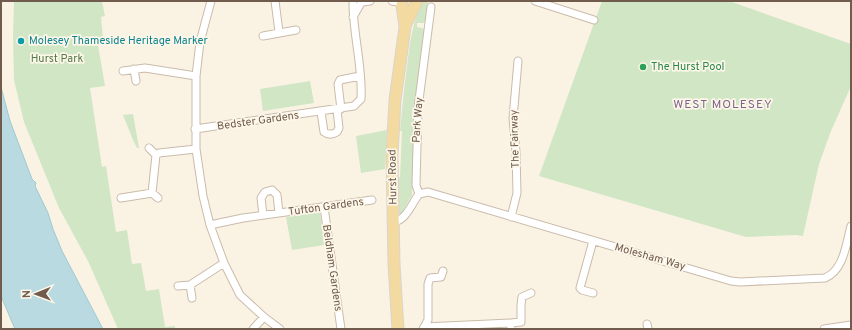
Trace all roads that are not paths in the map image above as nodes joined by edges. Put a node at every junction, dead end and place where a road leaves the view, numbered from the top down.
1 (211, 1) edge
2 (275, 1) edge
3 (417, 1) edge
4 (535, 1) edge
5 (352, 2) edge
6 (364, 2) edge
7 (397, 2) edge
8 (431, 7) dead end
9 (353, 18) junction
10 (594, 20) dead end
11 (405, 27) junction
12 (296, 30) dead end
13 (279, 32) junction
14 (263, 36) dead end
15 (518, 60) dead end
16 (134, 69) junction
17 (123, 71) dead end
18 (196, 76) junction
19 (360, 76) junction
20 (136, 81) dead end
21 (339, 109) junction
22 (321, 112) junction
23 (195, 129) junction
24 (149, 148) dead end
25 (196, 149) junction
26 (156, 155) junction
27 (152, 193) junction
28 (419, 194) junction
29 (121, 198) dead end
30 (158, 198) dead end
31 (372, 200) dead end
32 (324, 207) junction
33 (280, 213) junction
34 (263, 215) junction
35 (511, 217) junction
36 (394, 222) junction
37 (210, 225) junction
38 (851, 226) edge
39 (593, 241) junction
40 (224, 263) junction
41 (443, 271) dead end
42 (190, 285) junction
43 (178, 286) dead end
44 (530, 293) dead end
45 (593, 293) dead end
46 (192, 298) dead end
47 (264, 317) junction
48 (851, 325) edge
49 (511, 326) edge
50 (424, 328) edge
51 (253, 329) edge
52 (280, 329) edge
53 (341, 329) edge
54 (398, 329) edge
55 (824, 329) edge

1 - 18 street
2 - 13 street
3 - 7 main road
3 - 11 main road, Hurst Road
4 - 10 street
5 - 6 street
5 - 9 street, Bedster Gardens
6 - 9 street
7 - 11 main road, Hurst Road
8 - 28 street, Park Way
9 - 19 street, Bedster Gardens
11 - 36 main road, Hurst Road
12 - 13 street
13 - 14 street
15 - 35 street, The Fairway
16 - 17 street
16 - 18 street
16 - 20 street
18 - 23 street
19 - 21 street, Bedster Gardens
19 - 21 street
21 - 22 street, Bedster Gardens
21 - 22 street
22 - 23 street, Bedster Gardens
23 - 25 street
24 - 26 street
25 - 26 street
25 - 37 street
26 - 27 street
27 - 29 street
27 - 30 street
28 - 35 street, Molesham Way
28 - 36 street
31 - 32 street, Tufton Gardens
32 - 33 street, Tufton Gardens
32 - 53 street, Beldham Gardens
33 - 34 street, Tufton Gardens
33 - 34 street, Tufton Gardens
34 - 37 street, Tufton Gardens
35 - 39 street, Molesham Way
36 - 54 main road, Hurst Road
37 - 40 street
38 - 39 street, Molesham Way
39 - 45 street
40 - 42 street
40 - 47 street
41 - 50 street
42 - 43 street
42 - 46 street
44 - 49 street
47 - 51 street
47 - 52 street
48 - 55 street
49 - 50 street

